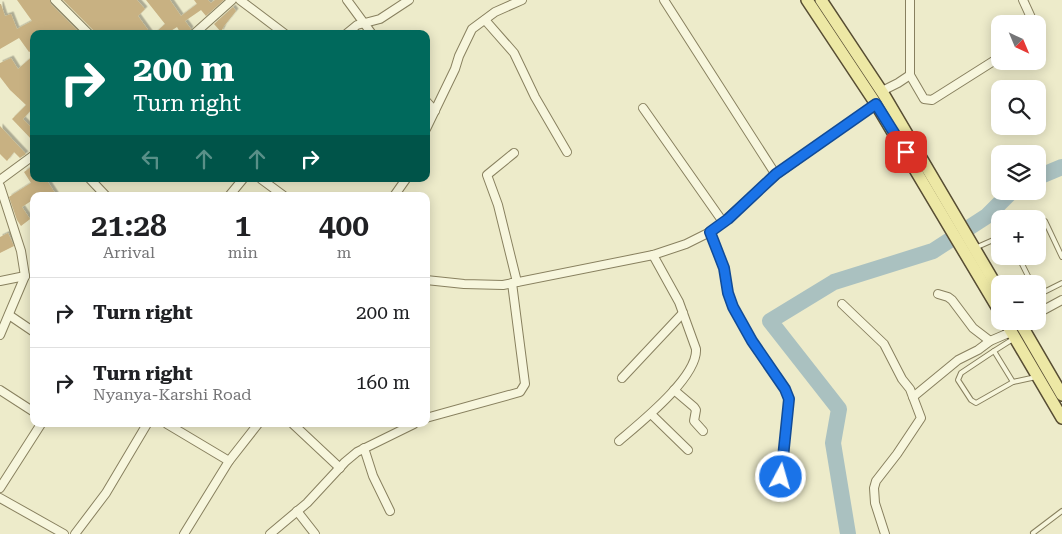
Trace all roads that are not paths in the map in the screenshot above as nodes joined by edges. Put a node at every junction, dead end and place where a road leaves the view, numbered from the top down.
1 (55, 0) edge
2 (232, 0) edge
3 (240, 0) edge
4 (346, 0) edge
5 (409, 0) edge
6 (522, 0) edge
7 (664, 0) edge
8 (807, 0) edge
9 (821, 0) edge
10 (919, 0) edge
11 (1023, 0) edge
12 (910, 2) edge
13 (1030, 15) edge
14 (484, 20) junction
15 (365, 24) junction
16 (85, 30) edge
17 (198, 30) edge
18 (280, 30) edge
19 (351, 30) edge
20 (369, 30) edge
21 (991, 63) edge
22 (910, 75) junction
23 (882, 91) junction
24 (876, 104) junction
25 (430, 105) edge
26 (643, 108) dead end
27 (435, 111) junction
28 (430, 121) edge
29 (567, 152) dead end
30 (514, 153) dead end
31 (30, 158) edge
32 (776, 174) junction
33 (0, 180) edge
34 (93, 182) edge
35 (241, 182) edge
36 (265, 182) edge
37 (275, 182) edge
38 (0, 186) edge
39 (273, 188) junction
40 (102, 192) edge
41 (232, 192) edge
42 (278, 192) edge
43 (2, 202) edge
44 (723, 222) junction
45 (1046, 223) edge
46 (710, 232) junction
47 (991, 241) edge
48 (974, 248) junction
49 (653, 255) junction
50 (1062, 257) edge
51 (25, 276) junction
52 (991, 277) edge
53 (430, 280) edge
54 (0, 281) edge
55 (515, 282) junction
56 (1062, 283) edge
57 (1046, 291) edge
58 (938, 294) dead end
59 (991, 297) edge
60 (1062, 300) edge
61 (842, 304) dead end
62 (1046, 309) edge
63 (683, 314) junction
64 (10, 316) junction
65 (30, 329) edge
66 (1010, 330) edge
67 (1025, 330) edge
68 (0, 335) edge
69 (1013, 335) junction
70 (990, 341) junction
71 (994, 351) junction
72 (1038, 377) junction
73 (622, 378) dead end
74 (1013, 382) junction
75 (0, 390) edge
76 (674, 390) junction
77 (1062, 395) edge
78 (913, 397) junction
79 (30, 409) edge
80 (651, 414) junction
81 (430, 417) edge
82 (1062, 418) edge
83 (39, 427) edge
84 (145, 427) edge
85 (171, 427) edge
86 (256, 427) edge
87 (296, 427) edge
88 (399, 427) edge
89 (704, 431) dead end
90 (618, 441) dead end
91 (364, 448) junction
92 (688, 450) dead end
93 (229, 461) junction
94 (340, 468) junction
95 (0, 488) edge
96 (780, 493) dead end
97 (0, 498) edge
98 (390, 511) dead end
99 (1062, 511) edge
100 (296, 512) junction
101 (1033, 533) edge
102 (64, 534) edge
103 (75, 534) edge
104 (184, 534) edge
105 (270, 534) edge
106 (315, 534) edge
107 (885, 534) edge

1 - 16 street
2 - 17 street
3 - 18 street
4 - 15 street
5 - 15 street
6 - 14 street
7 - 32 street
8 - 24 main road
9 - 23 main road
10 - 12 street
11 - 13 street
12 - 22 street
14 - 27 street
14 - 29 street
15 - 19 street
15 - 20 street
21 - 22 street
22 - 23 street
23 - 48 main road
24 - 32 street
24 - 59 main road
25 - 27 street
26 - 44 street
27 - 28 street
30 - 55 street
31 - 33 street
32 - 44 street
34 - 40 street
35 - 41 street
36 - 39 street
37 - 39 street
38 - 43 street
39 - 42 street
43 - 51 street
44 - 46 street
45 - 50 lane
46 - 49 street
46 - 96 street
47 - 48 lane
48 - 52 main road
49 - 55 street
49 - 63 street
51 - 54 street
51 - 64 street
53 - 55 street
55 - 81 street
56 - 57 lane
58 - 70 street
60 - 62 street
61 - 78 street
63 - 73 street
63 - 76 street
64 - 65 street
64 - 68 street
66 - 69 main road
67 - 77 main road
69 - 70 street
69 - 71 lane
69 - 72 main road
70 - 78 street
71 - 74 lane
71 - 74 lane
72 - 74 lane
72 - 82 main road
75 - 79 street
76 - 80 street
76 - 89 street
78 - 107 street
80 - 90 street
80 - 92 street
83 - 95 street
84 - 103 street
85 - 93 street
86 - 93 street
87 - 94 street
88 - 91 street
91 - 94 street
91 - 98 street
93 - 104 street
94 - 100 street
97 - 102 street
99 - 101 lane
100 - 105 street
100 - 106 street

